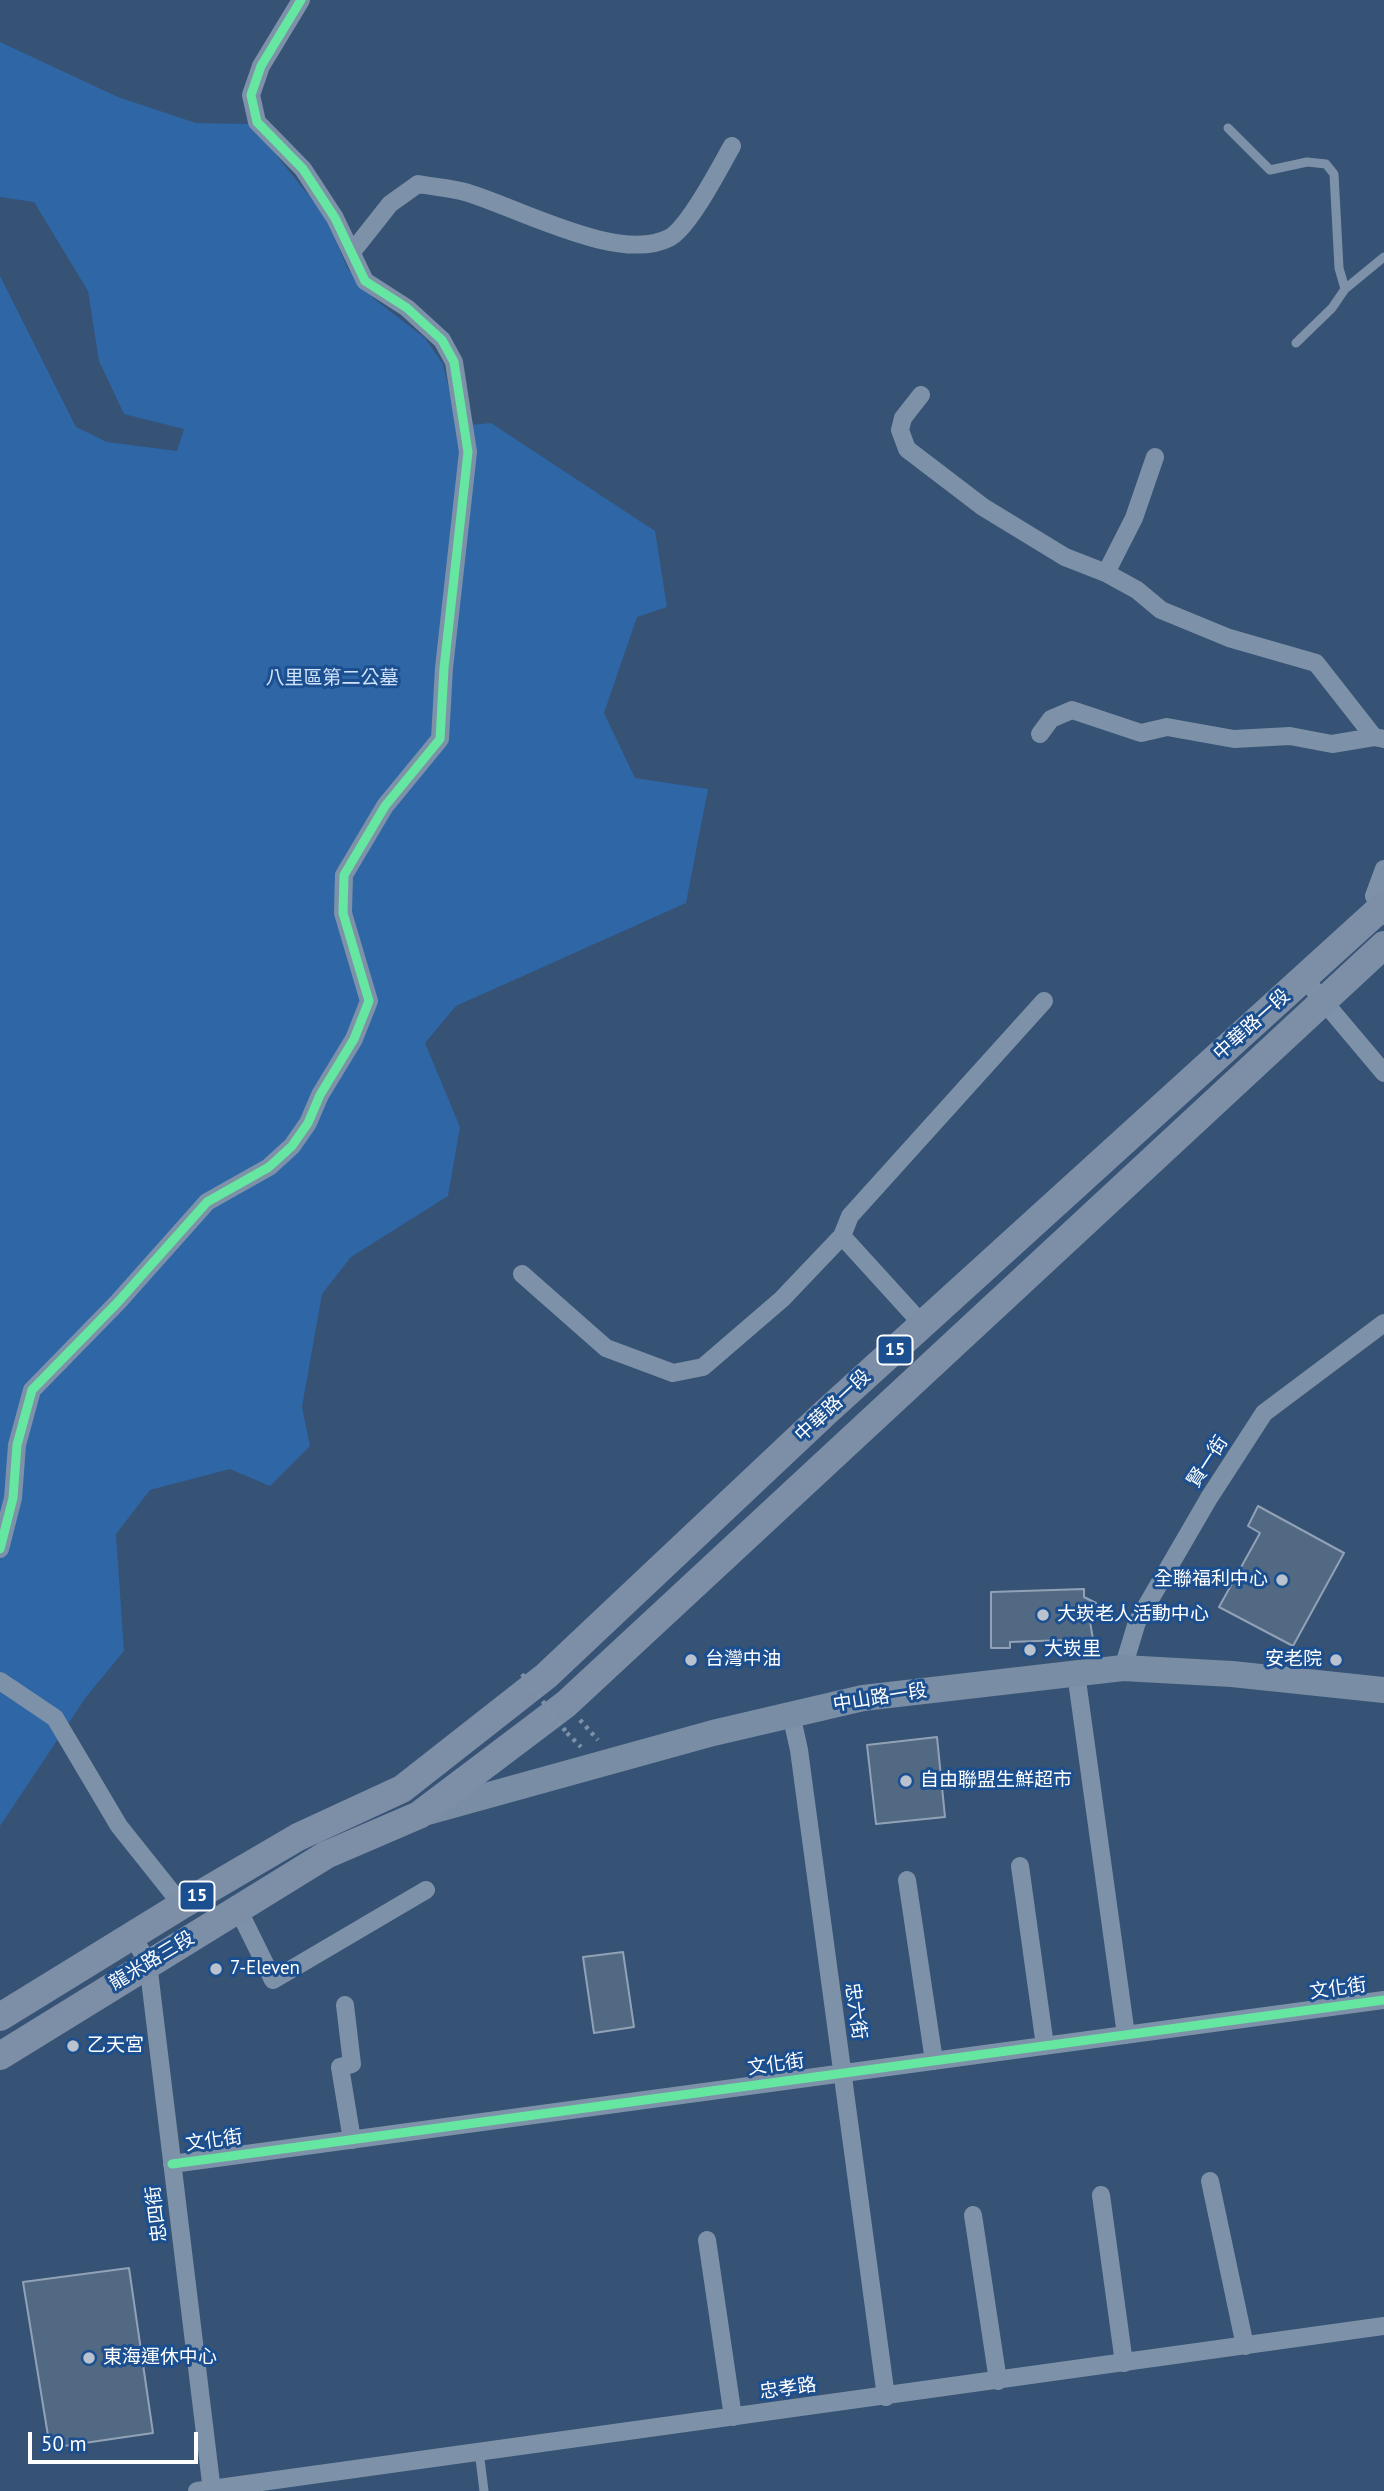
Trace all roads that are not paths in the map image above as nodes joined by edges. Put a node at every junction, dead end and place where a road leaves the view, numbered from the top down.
1 (301, 0) edge
2 (1228, 128) dead end
3 (732, 146) dead end
4 (352, 252) junction
5 (1384, 257) edge
6 (1345, 289) junction
7 (1296, 343) dead end
8 (921, 395) dead end
9 (1155, 457) dead end
10 (1106, 573) junction
11 (1040, 734) dead end
12 (1379, 738) edge
13 (1384, 869) edge
14 (1382, 910) edge
15 (1384, 945) edge
16 (1304, 978) junction
17 (1323, 1000) junction
18 (1044, 1001) dead end
19 (1384, 1073) edge
20 (842, 1236) junction
21 (522, 1274) dead end
22 (1384, 1323) edge
23 (923, 1325) junction
24 (0, 1549) edge
25 (1122, 1668) junction
26 (1076, 1673) junction
27 (0, 1681) edge
28 (1384, 1690) edge
29 (792, 1713) junction
30 (402, 1789) junction
31 (419, 1815) junction
32 (1020, 1866) dead end
33 (907, 1880) dead end
34 (426, 1890) dead end
35 (182, 1905) junction
36 (238, 1909) junction
37 (132, 1936) junction
38 (148, 1963) junction
39 (1384, 2000) edge
40 (345, 2005) dead end
41 (0, 2017) edge
42 (1126, 2035) junction
43 (1045, 2046) junction
44 (0, 2056) edge
45 (934, 2061) junction
46 (842, 2073) junction
47 (352, 2140) junction
48 (172, 2164) junction
49 (1210, 2181) dead end
50 (1101, 2195) dead end
51 (973, 2215) dead end
52 (707, 2240) dead end
53 (1384, 2326) edge
54 (1245, 2346) junction
55 (1124, 2363) junction
56 (998, 2381) junction
57 (886, 2397) junction
58 (733, 2417) junction
59 (479, 2451) junction
60 (207, 2490) edge
61 (484, 2491) edge

1 - 4 street
2 - 6 lane
3 - 4 street
4 - 24 street
5 - 6 lane
6 - 7 lane
8 - 10 street
9 - 10 street
10 - 12 street
11 - 12 street
13 - 14 street
14 - 16 main road, 中華路一段 / 15
15 - 17 main road, 中華路一段 / 15
16 - 17 street
16 - 23 main road, 中華路一段 / 15
17 - 19 street
17 - 31 main road, 中華路一段 / 15
18 - 20 street
20 - 21 street
20 - 23 street
22 - 25 street, 賢一街
23 - 30 main road, 中華路一段 / 15
25 - 26 main road, 中山路一段
25 - 28 main road, 中山路一段
26 - 29 main road, 中山路一段
26 - 42 street
27 - 35 street
29 - 31 main road, 中山路一段
29 - 46 street, 忠六街
30 - 31 main road
30 - 35 main road, 龍米路三段 / 15
31 - 36 main road, 龍米路三段 / 15
32 - 43 street
33 - 45 street
34 - 36 street
35 - 37 main road, 龍米路三段 / 15
36 - 38 main road, 龍米路三段 / 15
37 - 38 street, 忠四街
37 - 41 main road, 龍米路三段 / 15
38 - 44 main road, 龍米路三段 / 15
38 - 48 street, 忠四街
39 - 42 street, 文化街
40 - 47 street
42 - 43 street, 文化街
43 - 45 street, 文化街
45 - 46 street, 文化街
46 - 47 street, 文化街
46 - 57 street, 忠六街
47 - 48 street, 文化街
48 - 60 street, 忠四街
49 - 54 street
50 - 55 street
51 - 56 street
52 - 58 street
53 - 54 street, 忠孝路
54 - 55 street, 忠孝路
55 - 56 street, 忠孝路
56 - 57 street, 忠孝路
57 - 58 street, 忠孝路
58 - 59 street, 忠孝路
59 - 60 street, 忠孝路
59 - 61 lane

